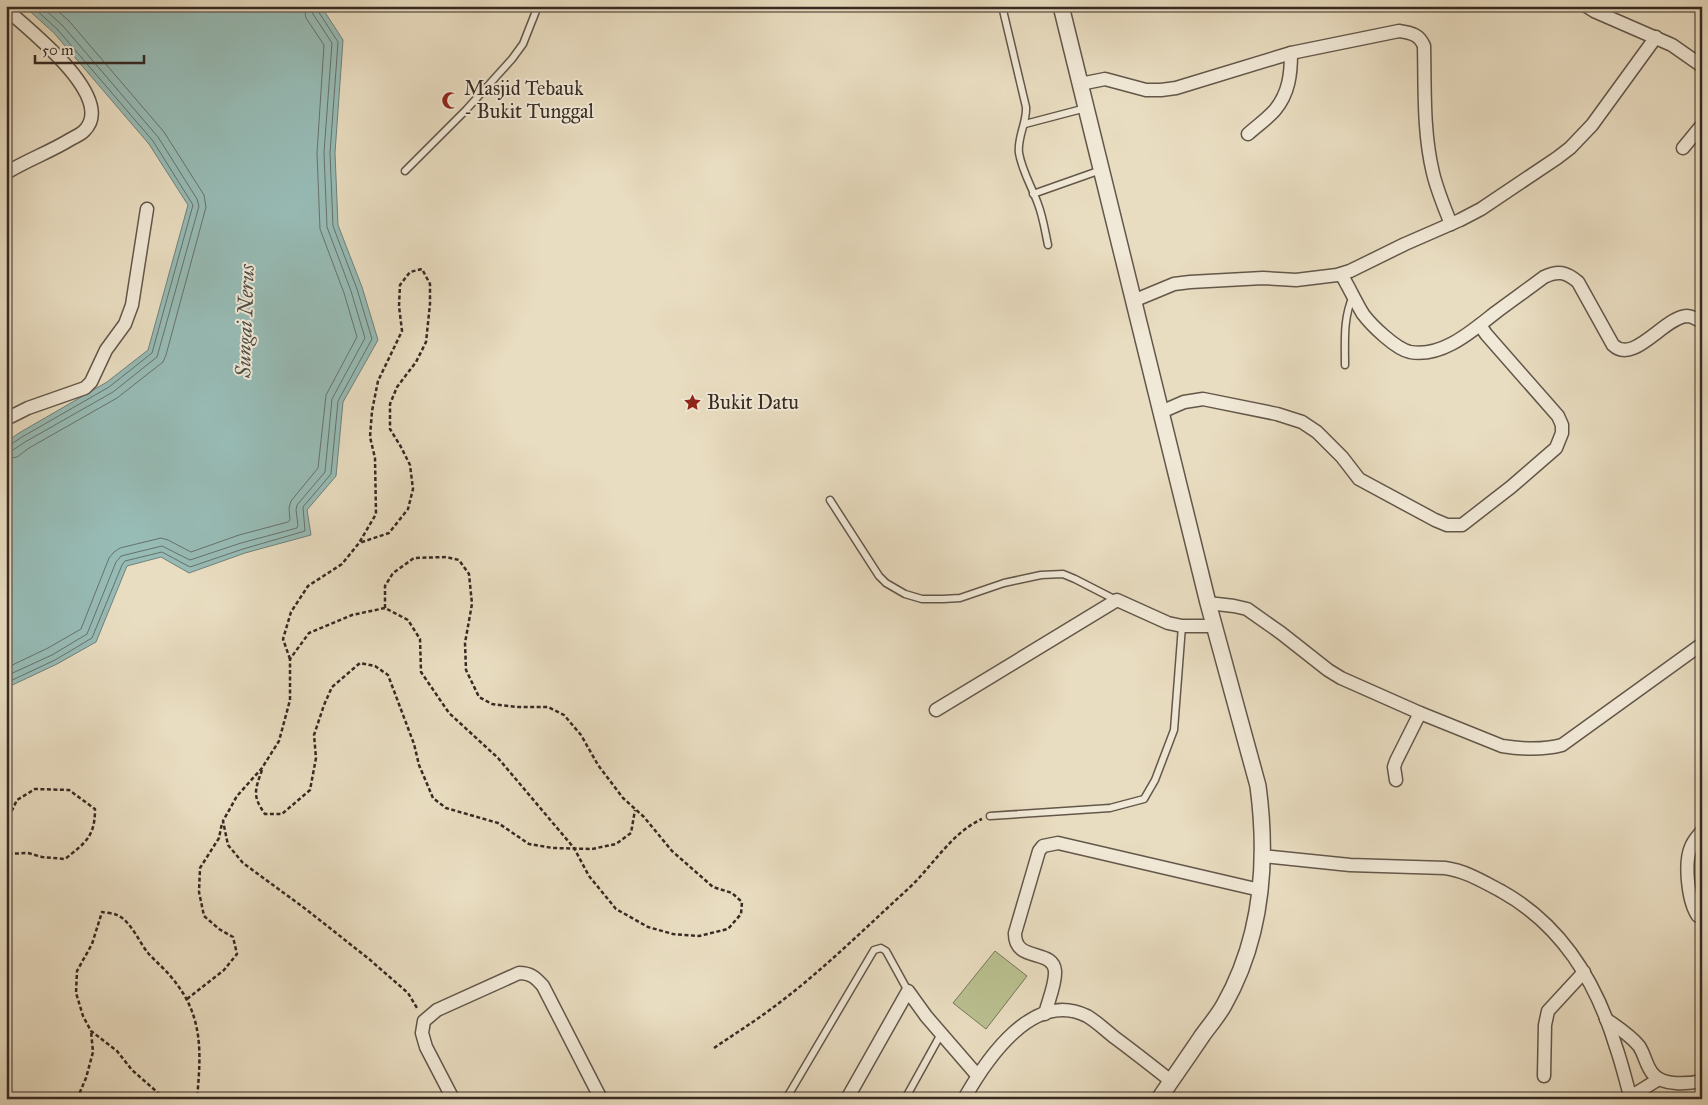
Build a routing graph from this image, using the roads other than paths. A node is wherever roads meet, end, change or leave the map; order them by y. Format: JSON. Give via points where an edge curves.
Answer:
{"nodes":[{"id":1,"x":538,"y":6,"type":"edge"},
{"id":2,"x":1002,"y":6,"type":"edge"},
{"id":3,"x":1061,"y":6,"type":"edge"},
{"id":4,"x":1586,"y":6,"type":"edge"},
{"id":5,"x":6,"y":9,"type":"edge"},
{"id":6,"x":1656,"y":37,"type":"junction"},
{"id":7,"x":1291,"y":53,"type":"junction"},
{"id":8,"x":1702,"y":66,"type":"edge"},
{"id":9,"x":1080,"y":84,"type":"junction"},
{"id":10,"x":1086,"y":108,"type":"junction"},
{"id":11,"x":1025,"y":124,"type":"junction"},
{"id":12,"x":1702,"y":125,"type":"edge"},
{"id":13,"x":1248,"y":134,"type":"dead end"},
{"id":14,"x":1683,"y":148,"type":"dead end"},
{"id":15,"x":1101,"y":170,"type":"junction"},
{"id":16,"x":404,"y":171,"type":"dead end"},
{"id":17,"x":6,"y":173,"type":"edge"},
{"id":18,"x":1033,"y":194,"type":"junction"},
{"id":19,"x":147,"y":209,"type":"dead end"},
{"id":20,"x":1451,"y":224,"type":"junction"},
{"id":21,"x":1048,"y":245,"type":"dead end"},
{"id":22,"x":1341,"y":274,"type":"junction"},
{"id":23,"x":1353,"y":295,"type":"junction"},
{"id":24,"x":1134,"y":301,"type":"junction"},
{"id":25,"x":1702,"y":322,"type":"edge"},
{"id":26,"x":1480,"y":325,"type":"junction"},
{"id":27,"x":1345,"y":365,"type":"dead end"},
{"id":28,"x":1161,"y":412,"type":"junction"},
{"id":29,"x":6,"y":419,"type":"edge"},
{"id":30,"x":830,"y":500,"type":"dead end"},
{"id":31,"x":1117,"y":600,"type":"junction"},
{"id":32,"x":1208,"y":603,"type":"junction"},
{"id":33,"x":1182,"y":626,"type":"junction"},
{"id":34,"x":1214,"y":626,"type":"junction"},
{"id":35,"x":1702,"y":644,"type":"edge"},
{"id":36,"x":936,"y":710,"type":"dead end"},
{"id":37,"x":1420,"y":713,"type":"junction"},
{"id":38,"x":1396,"y":780,"type":"dead end"},
{"id":39,"x":990,"y":816,"type":"road end"},
{"id":40,"x":1702,"y":831,"type":"edge"},
{"id":41,"x":1262,"y":856,"type":"junction"},
{"id":42,"x":1260,"y":890,"type":"junction"},
{"id":43,"x":1702,"y":917,"type":"edge"},
{"id":44,"x":1584,"y":972,"type":"junction"},
{"id":45,"x":908,"y":991,"type":"junction"},
{"id":46,"x":1045,"y":1014,"type":"junction"},
{"id":47,"x":1606,"y":1018,"type":"junction"},
{"id":48,"x":941,"y":1034,"type":"junction"},
{"id":49,"x":977,"y":1075,"type":"junction"},
{"id":50,"x":1544,"y":1076,"type":"dead end"},
{"id":51,"x":1659,"y":1079,"type":"junction"},
{"id":52,"x":1702,"y":1080,"type":"edge"},
{"id":53,"x":1171,"y":1081,"type":"junction"},
{"id":54,"x":1630,"y":1098,"type":"edge"},
{"id":55,"x":453,"y":1099,"type":"edge"},
{"id":56,"x":601,"y":1099,"type":"edge"},
{"id":57,"x":786,"y":1099,"type":"edge"},
{"id":58,"x":847,"y":1099,"type":"edge"},
{"id":59,"x":905,"y":1099,"type":"edge"},
{"id":60,"x":964,"y":1099,"type":"edge"},
{"id":61,"x":1159,"y":1099,"type":"edge"}],
"edges":[{"from":1,"to":16,"type":"lane","via":[[523,44],[512,59]]},
{"from":2,"to":11,"type":"lane","via":[[1026,108]]},
{"from":3,"to":9,"type":"street"},
{"from":4,"to":6,"type":"street"},
{"from":5,"to":17,"type":"street","via":[[69,67],[91,102],[92,114],[84,131],[54,150]]},
{"from":6,"to":8,"type":"street"},
{"from":6,"to":20,"type":"street","via":[[1592,125],[1570,148],[1481,209]]},
{"from":7,"to":9,"type":"street","via":[[1168,89],[1146,90],[1105,79]]},
{"from":7,"to":13,"type":"street","via":[[1287,90],[1274,110]]},
{"from":7,"to":20,"type":"street","via":[[1399,32],[1421,39],[1429,149],[1435,181]]},
{"from":9,"to":10,"type":"street"},
{"from":10,"to":11,"type":"lane"},
{"from":10,"to":15,"type":"street"},
{"from":11,"to":18,"type":"lane","via":[[1019,154]]},
{"from":12,"to":14,"type":"street"},
{"from":15,"to":18,"type":"lane"},
{"from":15,"to":24,"type":"street"},
{"from":18,"to":21,"type":"lane","via":[[1041,212]]},
{"from":19,"to":29,"type":"street","via":[[132,305],[125,324],[106,350],[91,382],[84,388]]},
{"from":20,"to":22,"type":"street"},
{"from":22,"to":23,"type":"street"},
{"from":22,"to":24,"type":"street","via":[[1296,280],[1263,278],[1174,284]]},
{"from":23,"to":26,"type":"street","via":[[1372,324],[1408,352],[1433,351]]},
{"from":23,"to":27,"type":"lane","via":[[1346,313]]},
{"from":24,"to":28,"type":"street"},
{"from":25,"to":26,"type":"street","via":[[1687,316],[1678,318],[1633,349],[1617,349],[1578,282],[1564,272],[1557,272],[1544,277]]},
{"from":26,"to":28,"type":"street","via":[[1558,416],[1562,433],[1556,448],[1462,525],[1447,525],[1435,520],[1359,479],[1318,432],[1302,422],[1203,399],[1184,402]]},
{"from":28,"to":32,"type":"street"},
{"from":30,"to":31,"type":"lane","via":[[879,576],[905,594],[922,598],[960,598],[1004,583],[1063,574]]},
{"from":31,"to":33,"type":"street"},
{"from":31,"to":36,"type":"street"},
{"from":32,"to":34,"type":"street"},
{"from":32,"to":37,"type":"street","via":[[1247,609],[1341,678]]},
{"from":33,"to":34,"type":"street"},
{"from":33,"to":39,"type":"lane","via":[[1174,730],[1155,780],[1144,799],[1110,808]]},
{"from":34,"to":41,"type":"street","via":[[1258,786]]},
{"from":35,"to":37,"type":"street","via":[[1573,738],[1555,747],[1502,746]]},
{"from":37,"to":38,"type":"street","via":[[1396,761]]},
{"from":40,"to":43,"type":"street","via":[[1691,846],[1687,864],[1692,904],[1698,916]]},
{"from":41,"to":42,"type":"street"},
{"from":41,"to":44,"type":"street","via":[[1350,865],[1459,870],[1512,897],[1544,921]]},
{"from":42,"to":46,"type":"street","via":[[1058,843],[1043,846],[1036,860],[1015,940],[1021,949],[1050,960],[1055,968]]},
{"from":42,"to":53,"type":"street","via":[[1245,959],[1224,1005]]},
{"from":44,"to":47,"type":"street"},
{"from":44,"to":50,"type":"street","via":[[1548,1011]]},
{"from":45,"to":48,"type":"street"},
{"from":45,"to":57,"type":"lane","via":[[886,951],[882,948],[874,950]]},
{"from":45,"to":58,"type":"street"},
{"from":46,"to":49,"type":"street","via":[[1012,1034]]},
{"from":46,"to":53,"type":"street","via":[[1066,1009],[1088,1017]]},
{"from":47,"to":51,"type":"street","via":[[1640,1048],[1653,1075]]},
{"from":47,"to":54,"type":"street"},
{"from":48,"to":49,"type":"street"},
{"from":48,"to":59,"type":"lane"},
{"from":49,"to":60,"type":"street"},
{"from":51,"to":52,"type":"street","via":[[1679,1084]]},
{"from":51,"to":54,"type":"street"},
{"from":53,"to":61,"type":"street"},
{"from":55,"to":56,"type":"street","via":[[426,1047],[422,1033],[424,1021],[437,1010],[519,973],[537,978],[543,986]]}]}
